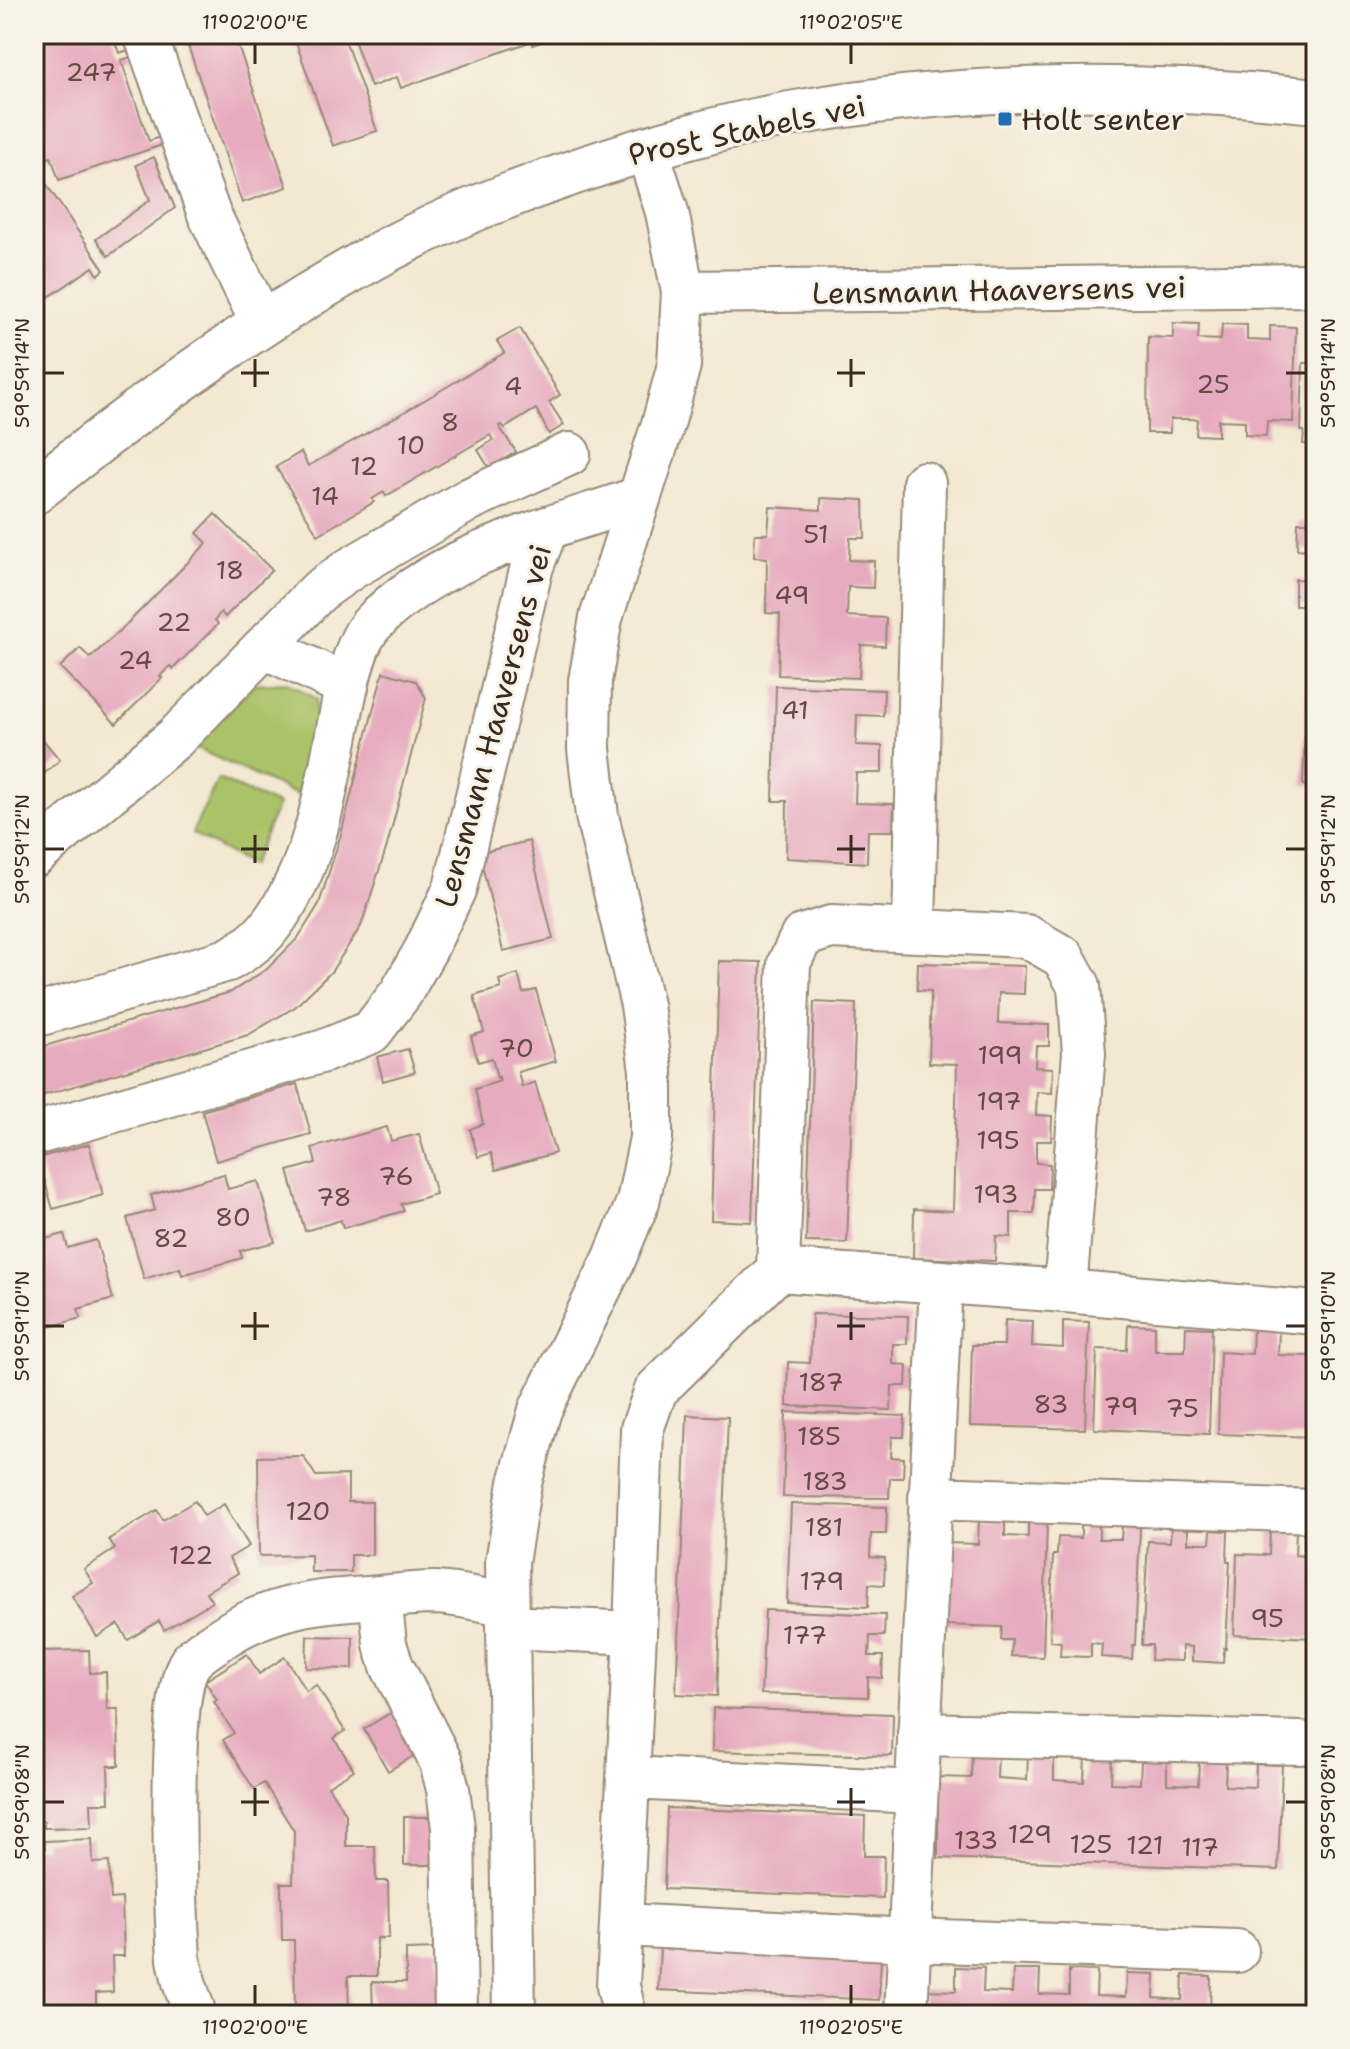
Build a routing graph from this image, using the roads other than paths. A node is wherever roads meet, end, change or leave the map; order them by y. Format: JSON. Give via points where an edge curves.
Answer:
{"nodes":[{"id":1,"x":145,"y":34,"type":"edge"},
{"id":2,"x":1316,"y":101,"type":"edge"},
{"id":3,"x":647,"y":149,"type":"junction"},
{"id":4,"x":1316,"y":285,"type":"edge"},
{"id":5,"x":683,"y":292,"type":"junction"},
{"id":6,"x":262,"y":323,"type":"junction"},
{"id":7,"x":569,"y":454,"type":"dead end"},
{"id":8,"x":924,"y":483,"type":"dead end"},
{"id":9,"x":34,"y":492,"type":"edge"},
{"id":10,"x":639,"y":498,"type":"junction"},
{"id":11,"x":547,"y":528,"type":"junction"},
{"id":12,"x":265,"y":647,"type":"junction"},
{"id":13,"x":347,"y":686,"type":"junction"},
{"id":14,"x":34,"y":856,"type":"edge"},
{"id":15,"x":914,"y":930,"type":"junction"},
{"id":16,"x":34,"y":1016,"type":"edge"},
{"id":17,"x":34,"y":1134,"type":"edge"},
{"id":18,"x":778,"y":1270,"type":"junction"},
{"id":19,"x":941,"y":1282,"type":"junction"},
{"id":20,"x":1065,"y":1291,"type":"junction"},
{"id":21,"x":1316,"y":1313,"type":"edge"},
{"id":22,"x":930,"y":1498,"type":"junction"},
{"id":23,"x":1316,"y":1511,"type":"edge"},
{"id":24,"x":380,"y":1597,"type":"junction"},
{"id":25,"x":507,"y":1616,"type":"junction"},
{"id":26,"x":635,"y":1633,"type":"junction"},
{"id":27,"x":919,"y":1734,"type":"junction"},
{"id":28,"x":1301,"y":1743,"type":"dead end"},
{"id":29,"x":629,"y":1778,"type":"junction"},
{"id":30,"x":916,"y":1792,"type":"junction"},
{"id":31,"x":623,"y":1925,"type":"junction"},
{"id":32,"x":910,"y":1940,"type":"junction"},
{"id":33,"x":1237,"y":1951,"type":"dead end"},
{"id":34,"x":195,"y":2015,"type":"edge"},
{"id":35,"x":456,"y":2015,"type":"edge"},
{"id":36,"x":514,"y":2015,"type":"edge"},
{"id":37,"x":625,"y":2015,"type":"edge"},
{"id":38,"x":906,"y":2015,"type":"edge"}],
"edges":[{"from":1,"to":6,"type":"street","via":[[209,214]]},
{"from":2,"to":3,"type":"street","name":"Prost Stabels vei","via":[[1097,89],[946,95],[789,114]]},
{"from":3,"to":5,"type":"street","via":[[667,212]]},
{"from":3,"to":6,"type":"street","name":"Prost Stabels vei","via":[[466,212],[390,248]]},
{"from":4,"to":5,"type":"street","name":"Lensmann Haaversens vei"},
{"from":5,"to":10,"type":"street","via":[[679,365]]},
{"from":6,"to":9,"type":"street","name":"Prost Stabels vei","via":[[173,383]]},
{"from":7,"to":12,"type":"street","via":[[470,499],[350,569],[319,591]]},
{"from":8,"to":15,"type":"street"},
{"from":10,"to":11,"type":"street","name":"Lensmann Haaversens vei"},
{"from":10,"to":25,"type":"street","via":[[601,618],[590,681],[589,749],[597,816],[642,1005],[651,1070],[651,1138],[638,1202],[540,1410],[520,1483],[507,1562]]},
{"from":11,"to":13,"type":"street","name":"Lensmann Haaversens vei","via":[[444,570],[401,597],[369,626]]},
{"from":11,"to":17,"type":"street","name":"Lensmann Haaversens vei","via":[[532,566],[455,888],[408,982],[371,1032],[324,1051]]},
{"from":12,"to":13,"type":"street"},
{"from":12,"to":14,"type":"street","via":[[175,738]]},
{"from":13,"to":16,"type":"street","name":"Lensmann Haaversens vei","via":[[317,823],[296,888],[269,928],[228,960]]},
{"from":15,"to":18,"type":"street","via":[[831,927],[802,936],[789,963]]},
{"from":15,"to":20,"type":"street","via":[[1026,936],[1063,957],[1079,986],[1084,1053]]},
{"from":18,"to":19,"type":"street"},
{"from":18,"to":26,"type":"street","via":[[656,1390],[642,1429]]},
{"from":19,"to":20,"type":"street"},
{"from":19,"to":22,"type":"street"},
{"from":20,"to":21,"type":"street"},
{"from":22,"to":23,"type":"street"},
{"from":22,"to":27,"type":"street"},
{"from":24,"to":25,"type":"street","via":[[438,1593]]},
{"from":24,"to":34,"type":"street","via":[[337,1598],[268,1613],[202,1651],[182,1681],[175,1814],[178,1932],[184,1982]]},
{"from":24,"to":35,"type":"street","via":[[392,1666],[441,1762],[448,1789]]},
{"from":25,"to":26,"type":"street"},
{"from":25,"to":36,"type":"street"},
{"from":26,"to":29,"type":"street"},
{"from":27,"to":28,"type":"street"},
{"from":27,"to":30,"type":"street"},
{"from":29,"to":30,"type":"street"},
{"from":29,"to":31,"type":"street"},
{"from":30,"to":32,"type":"street"},
{"from":31,"to":32,"type":"street"},
{"from":31,"to":37,"type":"street","via":[[618,1986]]},
{"from":32,"to":33,"type":"street"},
{"from":32,"to":38,"type":"street"}]}
